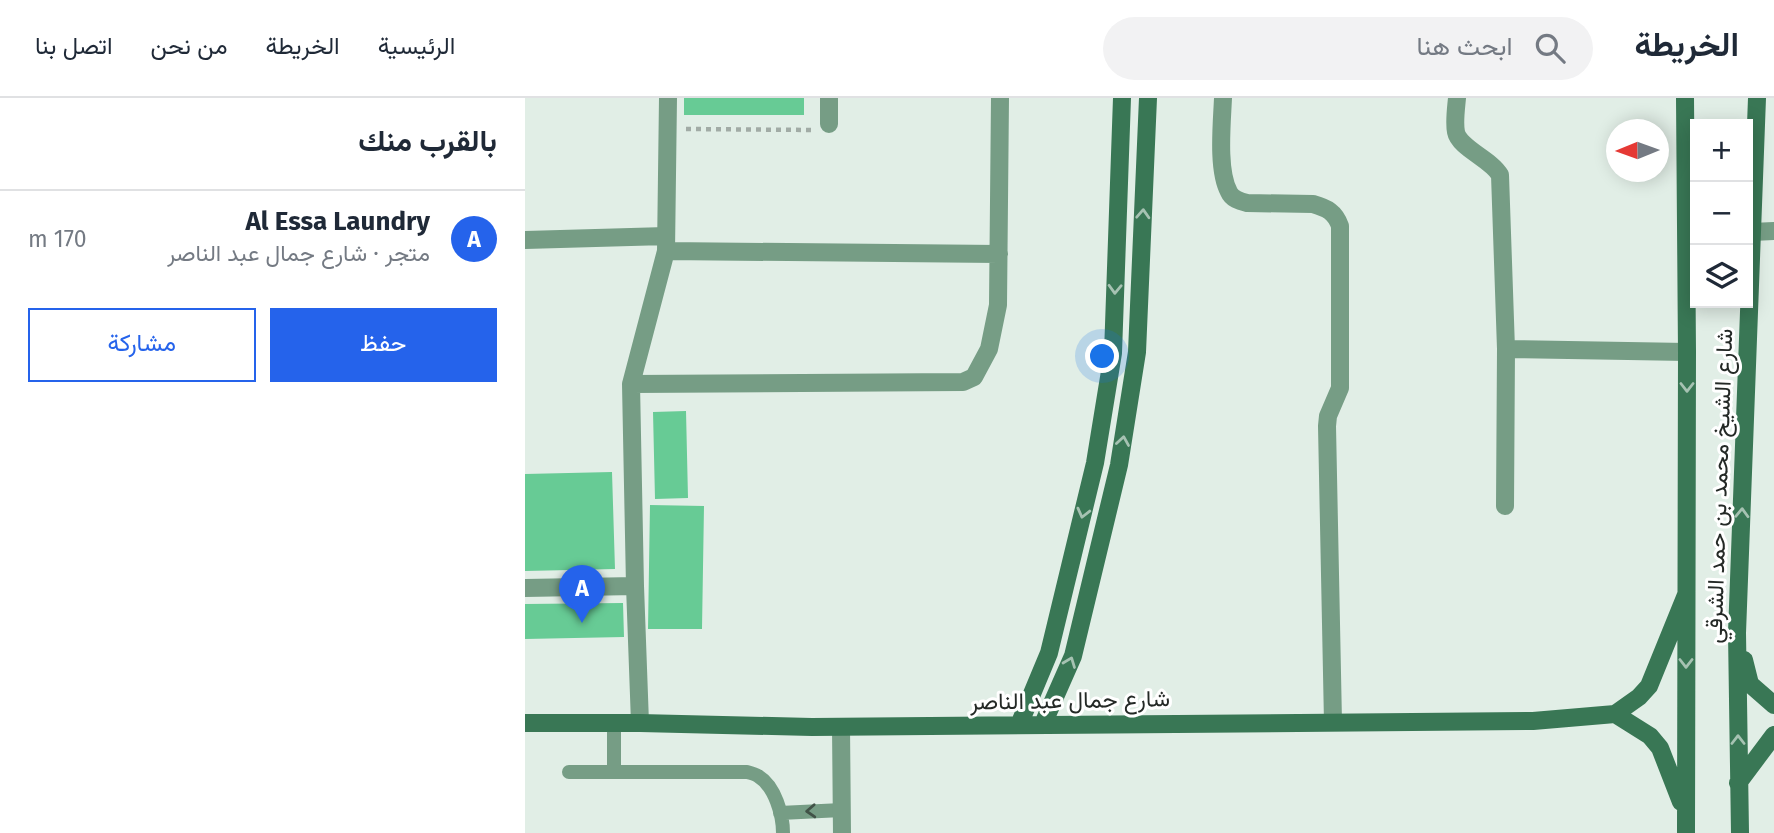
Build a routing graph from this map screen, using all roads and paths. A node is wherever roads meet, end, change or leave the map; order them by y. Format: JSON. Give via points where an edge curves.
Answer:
{"nodes":[{"id":1,"x":667,"y":98,"type":"edge"},
{"id":2,"x":829,"y":98,"type":"edge"},
{"id":3,"x":1000,"y":98,"type":"edge"},
{"id":4,"x":1122,"y":98,"type":"edge"},
{"id":5,"x":1148,"y":98,"type":"edge"},
{"id":6,"x":1223,"y":98,"type":"edge"},
{"id":7,"x":1457,"y":98,"type":"edge"},
{"id":8,"x":1685,"y":98,"type":"edge"},
{"id":9,"x":1757,"y":98,"type":"edge"},
{"id":10,"x":829,"y":124,"type":"joint"},
{"id":11,"x":667,"y":128,"type":"junction"},
{"id":12,"x":1753,"y":205,"type":"edge"},
{"id":13,"x":1774,"y":231,"type":"edge"},
{"id":14,"x":1753,"y":232,"type":"edge"},
{"id":15,"x":525,"y":240,"type":"edge"},
{"id":16,"x":666,"y":243,"type":"junction"},
{"id":17,"x":1752,"y":245,"type":"edge"},
{"id":18,"x":999,"y":254,"type":"junction"},
{"id":19,"x":1506,"y":349,"type":"junction"},
{"id":20,"x":1687,"y":352,"type":"junction"},
{"id":21,"x":631,"y":384,"type":"junction"},
{"id":22,"x":1505,"y":506,"type":"dead end"},
{"id":23,"x":635,"y":586,"type":"junction"},
{"id":24,"x":525,"y":588,"type":"edge"},
{"id":25,"x":1686,"y":595,"type":"junction"},
{"id":26,"x":1737,"y":633,"type":"junction"},
{"id":27,"x":1774,"y":705,"type":"edge"},
{"id":28,"x":1615,"y":714,"type":"junction"},
{"id":29,"x":614,"y":722,"type":"junction"},
{"id":30,"x":1333,"y":722,"type":"junction"},
{"id":31,"x":525,"y":723,"type":"edge"},
{"id":32,"x":640,"y":723,"type":"junction"},
{"id":33,"x":1043,"y":724,"type":"junction"},
{"id":34,"x":1019,"y":725,"type":"junction"},
{"id":35,"x":841,"y":727,"type":"junction"},
{"id":36,"x":1774,"y":735,"type":"edge"},
{"id":37,"x":569,"y":772,"type":"dead end"},
{"id":38,"x":614,"y":772,"type":"junction"},
{"id":39,"x":1738,"y":783,"type":"junction"},
{"id":40,"x":842,"y":810,"type":"junction"},
{"id":41,"x":780,"y":813,"type":"junction"},
{"id":42,"x":1685,"y":813,"type":"junction"},
{"id":43,"x":783,"y":833,"type":"edge"},
{"id":44,"x":842,"y":833,"type":"edge"},
{"id":45,"x":1686,"y":833,"type":"edge"},
{"id":46,"x":1739,"y":833,"type":"edge"}],
"edges":[{"from":1,"to":11,"type":"street"},
{"from":2,"to":10,"type":"street"},
{"from":3,"to":18,"type":"street"},
{"from":4,"to":34,"type":"street","one_way":true,"via":[[1113,353],[1095,463],[1049,653]]},
{"from":33,"to":5,"type":"street","one_way":true,"via":[[1073,656],[1119,464],[1137,352]]},
{"from":6,"to":30,"type":"street","via":[[1221,163],[1229,193],[1247,203],[1313,204],[1332,211],[1340,226],[1340,388],[1327,426]]},
{"from":7,"to":19,"type":"street","via":[[1456,134],[1500,175]]},
{"from":8,"to":20,"type":"street","name":"شارع الشيخ محمد بن حمد الشرقي"},
{"from":9,"to":12,"type":"street","name":"شارع الشيخ محمد بن حمد الشرقي"},
{"from":10,"to":11,"type":"path","via":[[813,130]]},
{"from":11,"to":16,"type":"street"},
{"from":13,"to":14,"type":"street"},
{"from":15,"to":16,"type":"street"},
{"from":16,"to":18,"type":"street"},
{"from":16,"to":21,"type":"street"},
{"from":26,"to":17,"type":"street","name":"شارع الشيخ محمد بن حمد الشرقي","one_way":true},
{"from":18,"to":21,"type":"street","via":[[998,304],[989,349],[974,377],[963,382]]},
{"from":19,"to":20,"type":"street"},
{"from":19,"to":22,"type":"street"},
{"from":20,"to":25,"type":"street","name":"شارع الشيخ محمد بن حمد الشرقي","one_way":true},
{"from":21,"to":23,"type":"street"},
{"from":23,"to":24,"type":"street"},
{"from":23,"to":32,"type":"street"},
{"from":25,"to":28,"type":"street","via":[[1649,686]]},
{"from":25,"to":42,"type":"street","name":"شارع الشيخ محمد بن حمد الشرقي","one_way":true},
{"from":26,"to":27,"type":"street","via":[[1750,684]]},
{"from":39,"to":26,"type":"street","name":"شارع الشيخ محمد بن حمد الشرقي","one_way":true},
{"from":28,"to":30,"type":"street","name":"شارع جمال عبد الناصر","via":[[1534,721]]},
{"from":28,"to":42,"type":"street","via":[[1650,736],[1660,748]]},
{"from":29,"to":31,"type":"street","name":"شارع جمال عبد الناصر"},
{"from":29,"to":32,"type":"street","name":"شارع جمال عبد الناصر"},
{"from":29,"to":38,"type":"lane"},
{"from":30,"to":33,"type":"street","name":"شارع جمال عبد الناصر"},
{"from":32,"to":35,"type":"street","name":"شارع جمال عبد الناصر"},
{"from":33,"to":34,"type":"street","name":"شارع جمال عبد الناصر"},
{"from":34,"to":35,"type":"street","name":"شارع جمال عبد الناصر"},
{"from":35,"to":40,"type":"street"},
{"from":36,"to":39,"type":"street"},
{"from":37,"to":38,"type":"lane"},
{"from":38,"to":41,"type":"lane","via":[[747,772],[769,787]]},
{"from":39,"to":46,"type":"street","name":"شارع الشيخ محمد بن حمد الشرقي"},
{"from":40,"to":41,"type":"lane","one_way":true},
{"from":40,"to":44,"type":"street"},
{"from":41,"to":43,"type":"lane"},
{"from":42,"to":45,"type":"street","name":"شارع الشيخ محمد بن حمد الشرقي"}]}
